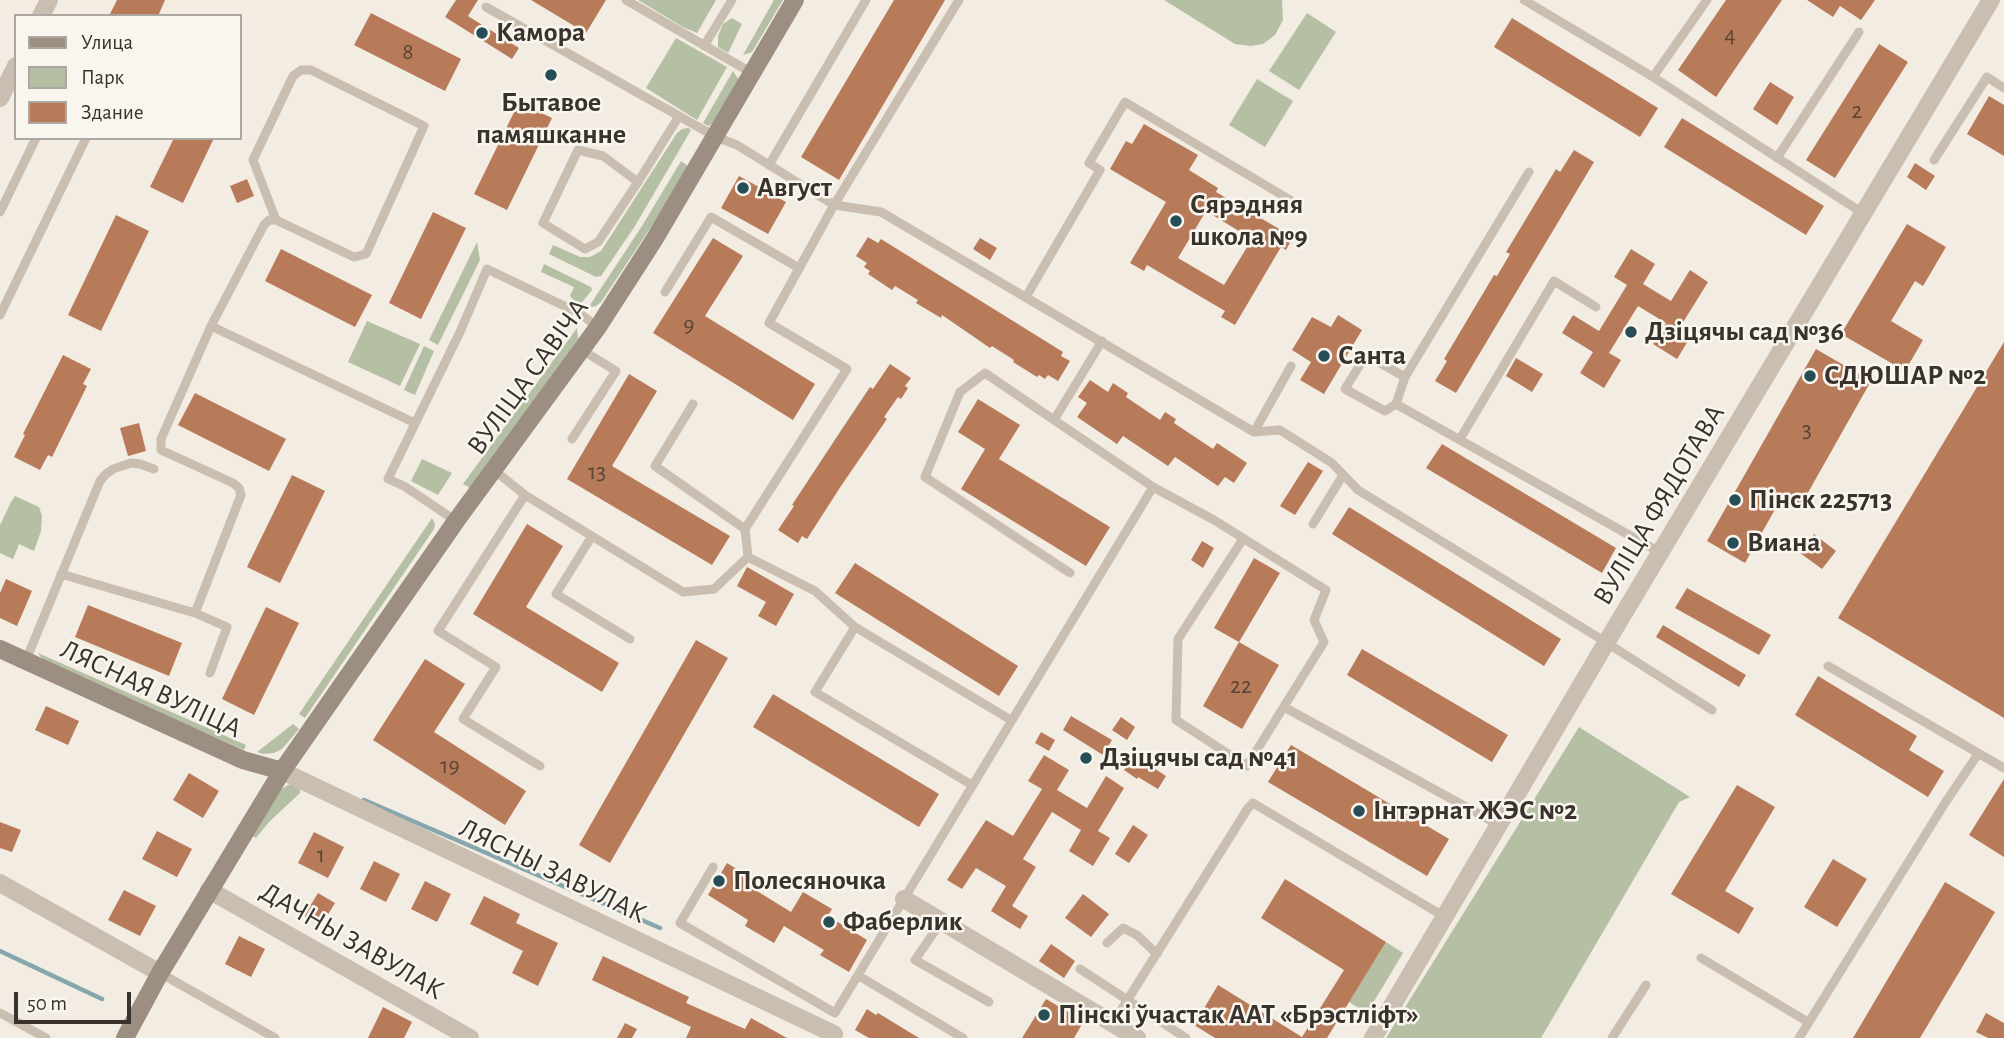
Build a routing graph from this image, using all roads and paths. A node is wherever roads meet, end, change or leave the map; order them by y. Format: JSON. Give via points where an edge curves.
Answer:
{"nodes":[{"id":1,"x":626,"y":0,"type":"edge"},
{"id":2,"x":732,"y":0,"type":"edge"},
{"id":3,"x":795,"y":0,"type":"edge"},
{"id":4,"x":866,"y":0,"type":"edge"},
{"id":5,"x":960,"y":0,"type":"edge"},
{"id":6,"x":1524,"y":0,"type":"edge"},
{"id":7,"x":1707,"y":0,"type":"edge"},
{"id":8,"x":1991,"y":0,"type":"edge"},
{"id":9,"x":486,"y":7,"type":"dead end"},
{"id":10,"x":1859,"y":32,"type":"dead end"},
{"id":11,"x":705,"y":46,"type":"junction"},
{"id":12,"x":14,"y":70,"type":"edge"},
{"id":13,"x":752,"y":73,"type":"junction"},
{"id":14,"x":1653,"y":76,"type":"junction"},
{"id":15,"x":2004,"y":88,"type":"edge"},
{"id":16,"x":0,"y":98,"type":"edge"},
{"id":17,"x":679,"y":116,"type":"junction"},
{"id":18,"x":716,"y":137,"type":"junction"},
{"id":19,"x":35,"y":140,"type":"edge"},
{"id":20,"x":85,"y":140,"type":"edge"},
{"id":21,"x":1777,"y":158,"type":"junction"},
{"id":22,"x":1934,"y":160,"type":"dead end"},
{"id":23,"x":769,"y":164,"type":"junction"},
{"id":24,"x":1529,"y":172,"type":"dead end"},
{"id":25,"x":638,"y":182,"type":"junction"},
{"id":26,"x":1297,"y":204,"type":"dead end"},
{"id":27,"x":834,"y":205,"type":"junction"},
{"id":28,"x":0,"y":212,"type":"edge"},
{"id":29,"x":1864,"y":214,"type":"junction"},
{"id":30,"x":276,"y":220,"type":"junction"},
{"id":31,"x":799,"y":268,"type":"junction"},
{"id":32,"x":665,"y":292,"type":"dead end"},
{"id":33,"x":1026,"y":297,"type":"junction"},
{"id":34,"x":1596,"y":307,"type":"dead end"},
{"id":35,"x":0,"y":315,"type":"edge"},
{"id":36,"x":211,"y":326,"type":"junction"},
{"id":37,"x":597,"y":327,"type":"junction"},
{"id":38,"x":1102,"y":341,"type":"junction"},
{"id":39,"x":582,"y":350,"type":"junction"},
{"id":40,"x":1291,"y":366,"type":"dead end"},
{"id":41,"x":1405,"y":377,"type":"junction"},
{"id":42,"x":693,"y":404,"type":"dead end"},
{"id":43,"x":1396,"y":404,"type":"junction"},
{"id":44,"x":1054,"y":421,"type":"junction"},
{"id":45,"x":415,"y":423,"type":"junction"},
{"id":46,"x":1254,"y":432,"type":"junction"},
{"id":47,"x":572,"y":439,"type":"dead end"},
{"id":48,"x":1460,"y":439,"type":"junction"},
{"id":49,"x":154,"y":469,"type":"dead end"},
{"id":50,"x":494,"y":470,"type":"junction"},
{"id":51,"x":1343,"y":475,"type":"junction"},
{"id":52,"x":1153,"y":487,"type":"junction"},
{"id":53,"x":525,"y":495,"type":"junction"},
{"id":54,"x":456,"y":520,"type":"junction"},
{"id":55,"x":1313,"y":524,"type":"dead end"},
{"id":56,"x":745,"y":529,"type":"junction"},
{"id":57,"x":592,"y":536,"type":"junction"},
{"id":58,"x":1243,"y":539,"type":"junction"},
{"id":59,"x":1661,"y":553,"type":"junction"},
{"id":60,"x":748,"y":557,"type":"junction"},
{"id":61,"x":1070,"y":573,"type":"dead end"},
{"id":62,"x":61,"y":574,"type":"junction"},
{"id":63,"x":195,"y":613,"type":"junction"},
{"id":64,"x":855,"y":627,"type":"junction"},
{"id":65,"x":631,"y":639,"type":"dead end"},
{"id":66,"x":1606,"y":643,"type":"junction"},
{"id":67,"x":0,"y":649,"type":"edge"},
{"id":68,"x":26,"y":660,"type":"junction"},
{"id":69,"x":1828,"y":666,"type":"dead end"},
{"id":70,"x":210,"y":673,"type":"dead end"},
{"id":71,"x":1284,"y":707,"type":"junction"},
{"id":72,"x":1712,"y":710,"type":"dead end"},
{"id":73,"x":1011,"y":720,"type":"junction"},
{"id":74,"x":1978,"y":754,"type":"junction"},
{"id":75,"x":540,"y":766,"type":"dead end"},
{"id":76,"x":2004,"y":768,"type":"edge"},
{"id":77,"x":282,"y":771,"type":"junction"},
{"id":78,"x":972,"y":785,"type":"junction"},
{"id":79,"x":1499,"y":825,"type":"junction"},
{"id":80,"x":713,"y":867,"type":"dead end"},
{"id":81,"x":0,"y":883,"type":"edge"},
{"id":82,"x":209,"y":890,"type":"junction"},
{"id":83,"x":904,"y":899,"type":"junction"},
{"id":84,"x":1445,"y":917,"type":"junction"},
{"id":85,"x":941,"y":922,"type":"junction"},
{"id":86,"x":1107,"y":943,"type":"dead end"},
{"id":87,"x":1157,"y":954,"type":"junction"},
{"id":88,"x":1700,"y":958,"type":"dead end"},
{"id":89,"x":1080,"y":969,"type":"dead end"},
{"id":90,"x":160,"y":973,"type":"junction"},
{"id":91,"x":859,"y":976,"type":"junction"},
{"id":92,"x":1646,"y":985,"type":"dead end"},
{"id":93,"x":1127,"y":1001,"type":"junction"},
{"id":94,"x":989,"y":1002,"type":"dead end"},
{"id":95,"x":0,"y":1013,"type":"edge"},
{"id":96,"x":1113,"y":1023,"type":"junction"},
{"id":97,"x":1808,"y":1023,"type":"junction"},
{"id":98,"x":46,"y":1038,"type":"edge"},
{"id":99,"x":125,"y":1038,"type":"edge"},
{"id":100,"x":275,"y":1038,"type":"edge"},
{"id":101,"x":470,"y":1038,"type":"edge"},
{"id":102,"x":832,"y":1038,"type":"edge"},
{"id":103,"x":963,"y":1038,"type":"edge"},
{"id":104,"x":1137,"y":1038,"type":"edge"},
{"id":105,"x":1186,"y":1038,"type":"edge"},
{"id":106,"x":1373,"y":1038,"type":"edge"},
{"id":107,"x":1612,"y":1038,"type":"edge"},
{"id":108,"x":1799,"y":1038,"type":"edge"}],
"edges":[{"from":1,"to":11,"type":"lane"},
{"from":2,"to":11,"type":"lane"},
{"from":3,"to":13,"type":"street","name":"ВУЛІЦА САВІЧА"},
{"from":4,"to":23,"type":"lane"},
{"from":5,"to":27,"type":"lane"},
{"from":6,"to":14,"type":"lane"},
{"from":7,"to":14,"type":"lane"},
{"from":8,"to":29,"type":"street","name":"ВУЛІЦА ФЯДОТАВА"},
{"from":9,"to":17,"type":"lane"},
{"from":10,"to":21,"type":"lane"},
{"from":11,"to":13,"type":"lane"},
{"from":12,"to":16,"type":"street"},
{"from":13,"to":18,"type":"street","name":"ВУЛІЦА САВІЧА"},
{"from":14,"to":21,"type":"lane"},
{"from":15,"to":22,"type":"lane","via":[[1987,77]]},
{"from":17,"to":18,"type":"lane"},
{"from":17,"to":25,"type":"lane"},
{"from":18,"to":23,"type":"lane"},
{"from":18,"to":37,"type":"street","name":"ВУЛІЦА САВІЧА"},
{"from":19,"to":28,"type":"lane"},
{"from":20,"to":35,"type":"lane"},
{"from":21,"to":29,"type":"lane"},
{"from":23,"to":27,"type":"lane"},
{"from":24,"to":41,"type":"lane"},
{"from":25,"to":25,"type":"lane","via":[[598,242],[585,248],[543,223],[578,150],[603,156]]},
{"from":26,"to":33,"type":"lane","via":[[1125,102],[1089,163],[1100,170]]},
{"from":27,"to":31,"type":"lane"},
{"from":27,"to":33,"type":"lane","via":[[881,212]]},
{"from":29,"to":59,"type":"street","name":"ВУЛІЦА ФЯДОТАВА"},
{"from":30,"to":30,"type":"lane","via":[[354,257],[366,254],[424,126],[311,70],[300,69],[253,160]]},
{"from":30,"to":36,"type":"lane","via":[[264,225]]},
{"from":31,"to":32,"type":"lane","via":[[711,217]]},
{"from":31,"to":56,"type":"lane","via":[[769,323],[847,369]]},
{"from":33,"to":38,"type":"lane"},
{"from":34,"to":48,"type":"lane","via":[[1554,281]]},
{"from":36,"to":45,"type":"lane"},
{"from":36,"to":63,"type":"lane","via":[[161,439],[161,450],[233,483],[241,495]]},
{"from":37,"to":39,"type":"street","name":"ВУЛІЦА САВІЧА"},
{"from":37,"to":45,"type":"lane","via":[[579,313],[487,269]]},
{"from":38,"to":44,"type":"lane"},
{"from":38,"to":46,"type":"lane"},
{"from":39,"to":47,"type":"lane","via":[[616,372]]},
{"from":39,"to":50,"type":"street","name":"ВУЛІЦА САВІЧА"},
{"from":40,"to":46,"type":"lane"},
{"from":41,"to":43,"type":"lane"},
{"from":41,"to":43,"type":"lane","via":[[1366,355],[1345,389],[1385,411]]},
{"from":42,"to":56,"type":"lane","via":[[655,466]]},
{"from":43,"to":48,"type":"lane"},
{"from":44,"to":52,"type":"lane"},
{"from":44,"to":61,"type":"lane","via":[[985,373],[960,392],[925,477]]},
{"from":45,"to":54,"type":"lane","via":[[388,479]]},
{"from":46,"to":51,"type":"lane","via":[[1280,430]]},
{"from":48,"to":59,"type":"lane"},
{"from":49,"to":62,"type":"lane","via":[[131,463],[106,474]]},
{"from":50,"to":53,"type":"lane"},
{"from":50,"to":54,"type":"street","name":"ВУЛІЦА САВІЧА"},
{"from":51,"to":55,"type":"lane"},
{"from":51,"to":66,"type":"lane","via":[[1357,490]]},
{"from":52,"to":58,"type":"lane"},
{"from":52,"to":73,"type":"lane"},
{"from":53,"to":57,"type":"lane"},
{"from":53,"to":75,"type":"lane","via":[[438,631],[496,667],[463,719]]},
{"from":54,"to":77,"type":"street","name":"ВУЛІЦА САВІЧА"},
{"from":56,"to":60,"type":"lane"},
{"from":57,"to":60,"type":"lane","via":[[683,592],[714,589]]},
{"from":57,"to":65,"type":"lane","via":[[556,594]]},
{"from":58,"to":71,"type":"lane","via":[[1326,590],[1314,620],[1324,642]]},
{"from":58,"to":71,"type":"lane","via":[[1178,639],[1176,720],[1247,766]]},
{"from":59,"to":66,"type":"street","name":"ВУЛІЦА ФЯДОТАВА"},
{"from":60,"to":64,"type":"lane","via":[[815,591]]},
{"from":62,"to":63,"type":"lane"},
{"from":62,"to":68,"type":"lane"},
{"from":63,"to":70,"type":"lane","via":[[227,627]]},
{"from":64,"to":73,"type":"lane"},
{"from":64,"to":78,"type":"lane","via":[[815,692]]},
{"from":66,"to":72,"type":"lane"},
{"from":66,"to":79,"type":"street","name":"ВУЛІЦА ФЯДОТАВА"},
{"from":67,"to":68,"type":"street","name":"ЛЯСНАЯ ВУЛІЦА"},
{"from":68,"to":77,"type":"street","name":"ЛЯСНАЯ ВУЛІЦА","via":[[243,760]]},
{"from":69,"to":74,"type":"lane"},
{"from":71,"to":79,"type":"lane"},
{"from":73,"to":78,"type":"lane"},
{"from":74,"to":76,"type":"lane"},
{"from":74,"to":97,"type":"lane"},
{"from":77,"to":82,"type":"street","name":"ВУЛІЦА САВІЧА"},
{"from":77,"to":102,"type":"street","name":"ЛЯСНЫ ЗАВУЛАК","via":[[834,1034]]},
{"from":78,"to":83,"type":"lane"},
{"from":79,"to":84,"type":"street","name":"ВУЛІЦА ФЯДОТАВА"},
{"from":80,"to":91,"type":"lane","via":[[680,923],[835,1013]]},
{"from":81,"to":90,"type":"street"},
{"from":82,"to":90,"type":"street","name":"ВУЛІЦА САВІЧА"},
{"from":82,"to":101,"type":"street","name":"ДАЧНЫ ЗАВУЛАК"},
{"from":83,"to":85,"type":"street"},
{"from":83,"to":91,"type":"lane"},
{"from":84,"to":87,"type":"lane","via":[[1253,803]]},
{"from":84,"to":106,"type":"street","name":"ВУЛІЦА ФЯДОТАВА"},
{"from":85,"to":94,"type":"lane","via":[[915,960]]},
{"from":85,"to":96,"type":"street"},
{"from":86,"to":87,"type":"lane","via":[[1123,928]]},
{"from":87,"to":93,"type":"lane"},
{"from":88,"to":97,"type":"lane"},
{"from":89,"to":93,"type":"lane"},
{"from":90,"to":99,"type":"street","name":"ВУЛІЦА САВІЧА"},
{"from":90,"to":100,"type":"lane"},
{"from":91,"to":103,"type":"lane"},
{"from":92,"to":107,"type":"lane"},
{"from":93,"to":96,"type":"lane"},
{"from":93,"to":105,"type":"lane"},
{"from":95,"to":98,"type":"lane"},
{"from":96,"to":104,"type":"street"},
{"from":97,"to":108,"type":"lane"}]}
